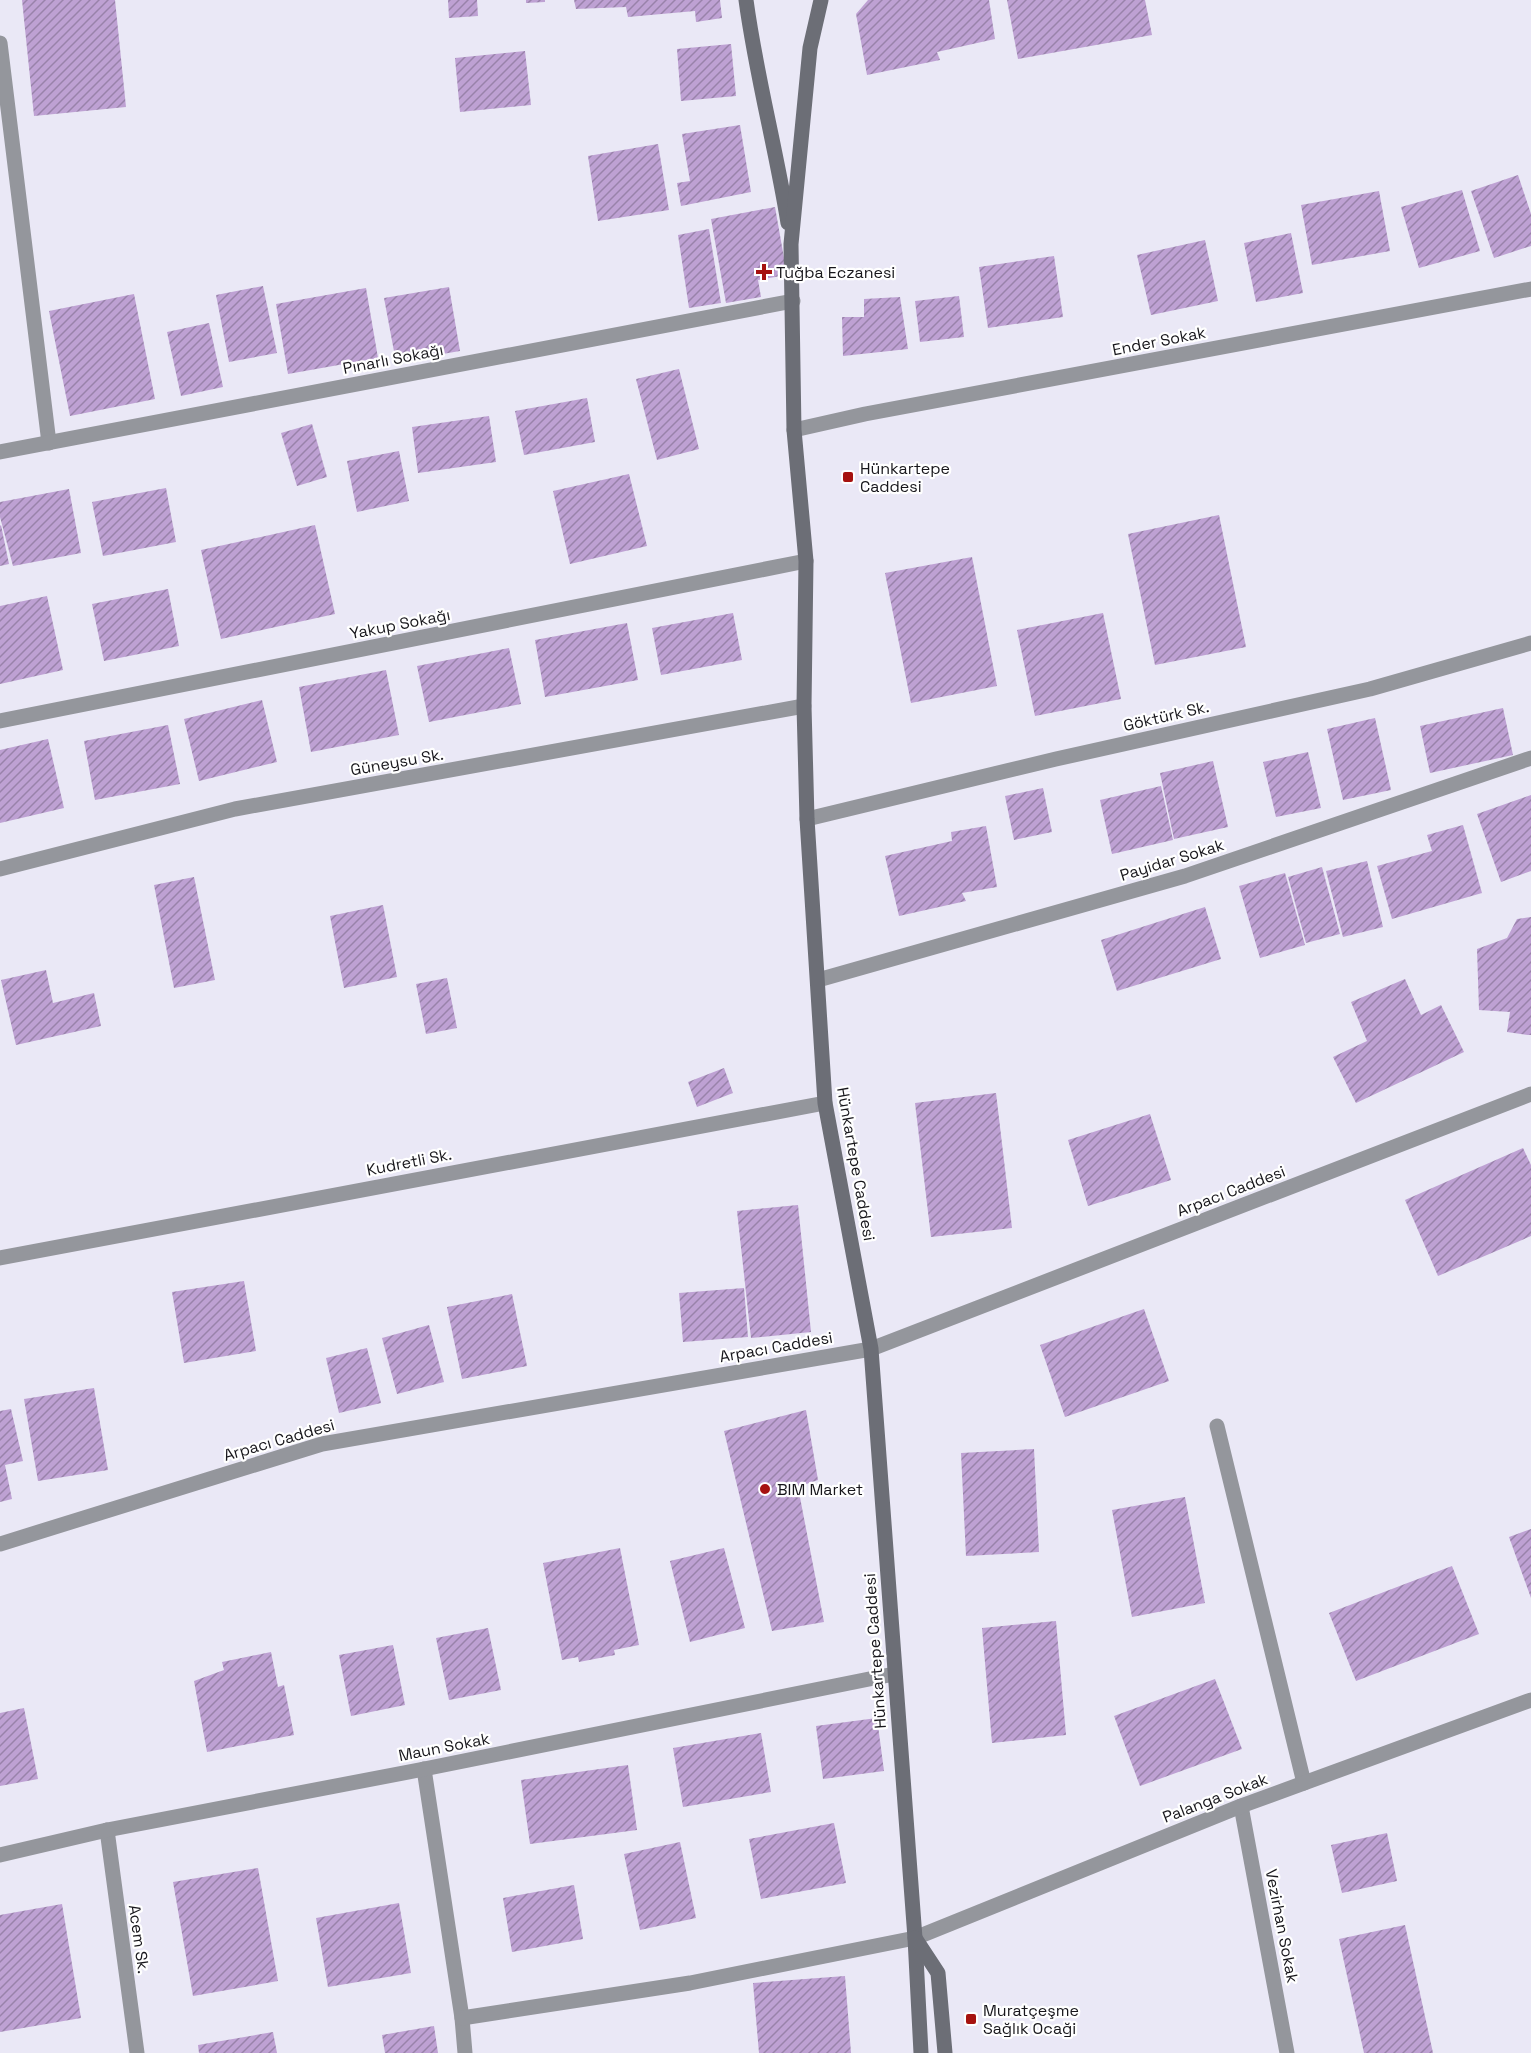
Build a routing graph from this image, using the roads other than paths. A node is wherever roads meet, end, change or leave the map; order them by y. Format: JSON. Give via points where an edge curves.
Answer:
{"nodes":[{"id":1,"x":746,"y":0,"type":"edge"},
{"id":2,"x":821,"y":0,"type":"edge"},
{"id":3,"x":0,"y":43,"type":"edge"},
{"id":4,"x":791,"y":244,"type":"junction"},
{"id":5,"x":1531,"y":289,"type":"edge"},
{"id":6,"x":793,"y":301,"type":"junction"},
{"id":7,"x":794,"y":430,"type":"junction"},
{"id":8,"x":49,"y":443,"type":"junction"},
{"id":9,"x":0,"y":452,"type":"edge"},
{"id":10,"x":806,"y":561,"type":"junction"},
{"id":11,"x":1531,"y":644,"type":"edge"},
{"id":12,"x":804,"y":706,"type":"junction"},
{"id":13,"x":0,"y":721,"type":"edge"},
{"id":14,"x":1531,"y":758,"type":"edge"},
{"id":15,"x":807,"y":819,"type":"junction"},
{"id":16,"x":0,"y":869,"type":"edge"},
{"id":17,"x":818,"y":980,"type":"junction"},
{"id":18,"x":1531,"y":1094,"type":"edge"},
{"id":19,"x":825,"y":1103,"type":"junction"},
{"id":20,"x":0,"y":1258,"type":"edge"},
{"id":21,"x":871,"y":1349,"type":"junction"},
{"id":22,"x":1217,"y":1426,"type":"dead end"},
{"id":23,"x":0,"y":1544,"type":"edge"},
{"id":24,"x":894,"y":1674,"type":"junction"},
{"id":25,"x":1531,"y":1700,"type":"edge"},
{"id":26,"x":424,"y":1769,"type":"junction"},
{"id":27,"x":1304,"y":1783,"type":"junction"},
{"id":28,"x":1241,"y":1806,"type":"junction"},
{"id":29,"x":107,"y":1830,"type":"junction"},
{"id":30,"x":0,"y":1855,"type":"edge"},
{"id":31,"x":915,"y":1938,"type":"junction"},
{"id":32,"x":462,"y":2018,"type":"junction"},
{"id":33,"x":136,"y":2053,"type":"edge"},
{"id":34,"x":465,"y":2053,"type":"edge"},
{"id":35,"x":921,"y":2053,"type":"edge"},
{"id":36,"x":945,"y":2053,"type":"edge"},
{"id":37,"x":1287,"y":2053,"type":"edge"}],
"edges":[{"from":1,"to":4,"type":"main road","via":[[778,156]]},
{"from":2,"to":4,"type":"main road","via":[[810,48]]},
{"from":3,"to":8,"type":"street"},
{"from":4,"to":6,"type":"main road","name":"Hünkartepe Caddesi"},
{"from":5,"to":7,"type":"street","name":"Ender Sokak"},
{"from":6,"to":7,"type":"main road","name":"Hünkartepe Caddesi"},
{"from":6,"to":8,"type":"street","name":"Pınarlı Sokağı"},
{"from":7,"to":10,"type":"main road","name":"Hünkartepe Caddesi"},
{"from":8,"to":9,"type":"street","name":"Pınarlı Sokağı"},
{"from":10,"to":12,"type":"main road","name":"Hünkartepe Caddesi"},
{"from":10,"to":13,"type":"street","name":"Yakup Sokağı"},
{"from":11,"to":15,"type":"street","name":"Göktürk Sk.","via":[[1370,689]]},
{"from":12,"to":15,"type":"main road","name":"Hünkartepe Caddesi"},
{"from":12,"to":16,"type":"street","name":"Güneysu Sk.","via":[[235,809]]},
{"from":14,"to":17,"type":"street","name":"Payidar Sokak","via":[[1185,876]]},
{"from":15,"to":17,"type":"main road","name":"Hünkartepe Caddesi"},
{"from":17,"to":19,"type":"main road","name":"Hünkartepe Caddesi"},
{"from":18,"to":21,"type":"street","name":"Arpacı Caddesi"},
{"from":19,"to":20,"type":"street","name":"Kudretli Sk."},
{"from":19,"to":21,"type":"main road","name":"Hünkartepe Caddesi"},
{"from":21,"to":23,"type":"street","name":"Arpacı Caddesi","via":[[322,1444]]},
{"from":21,"to":24,"type":"main road","name":"Hünkartepe Caddesi"},
{"from":22,"to":27,"type":"street"},
{"from":24,"to":26,"type":"street","name":"Maun Sokak"},
{"from":24,"to":31,"type":"main road","name":"Hünkartepe Caddesi"},
{"from":25,"to":27,"type":"street","name":"Palanga Sokak"},
{"from":26,"to":29,"type":"street","name":"Maun Sokak"},
{"from":26,"to":32,"type":"street"},
{"from":27,"to":28,"type":"street","name":"Palanga Sokak"},
{"from":28,"to":31,"type":"street","name":"Palanga Sokak"},
{"from":28,"to":37,"type":"street","name":"Vezirhan Sokak"},
{"from":29,"to":30,"type":"street","name":"Maun Sokak"},
{"from":29,"to":33,"type":"street","name":"Acem Sk."},
{"from":31,"to":32,"type":"street","name":"Palanga Sokak","via":[[690,1983]]},
{"from":31,"to":35,"type":"main road","name":"Hünkartepe Caddesi"},
{"from":31,"to":36,"type":"main road","via":[[938,1972]]},
{"from":32,"to":34,"type":"street"}]}
